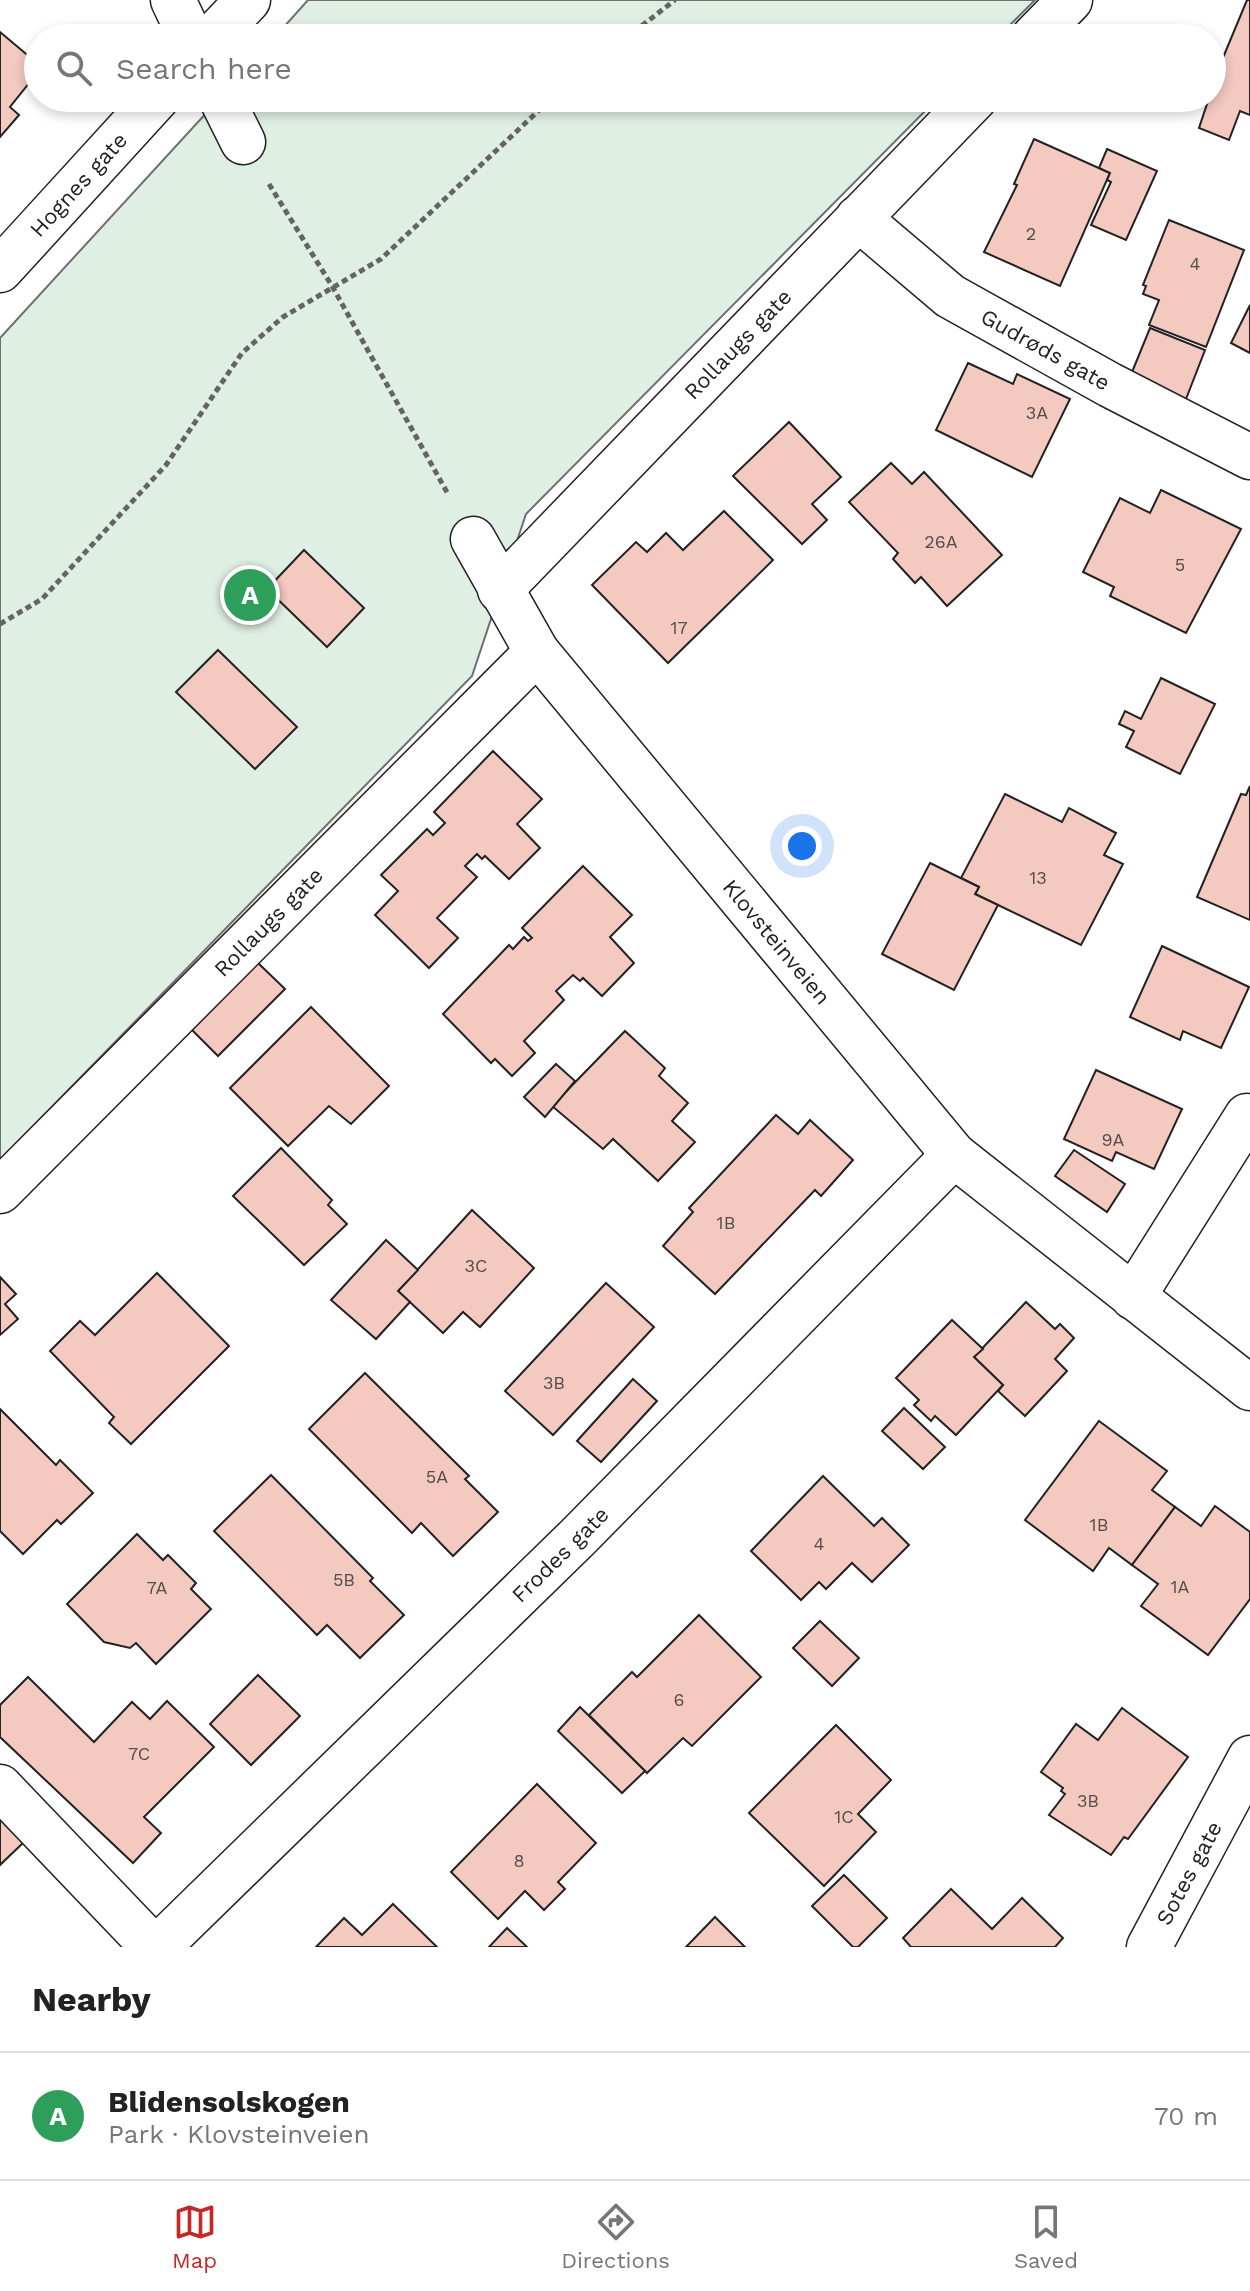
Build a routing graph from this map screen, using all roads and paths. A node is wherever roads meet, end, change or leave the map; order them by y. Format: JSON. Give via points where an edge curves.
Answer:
{"nodes":[{"id":1,"x":173,"y":0,"type":"edge"},
{"id":2,"x":248,"y":0,"type":"edge"},
{"id":3,"x":675,"y":0,"type":"edge"},
{"id":4,"x":1070,"y":0,"type":"edge"},
{"id":5,"x":184,"y":24,"type":"edge"},
{"id":6,"x":225,"y":24,"type":"edge"},
{"id":7,"x":644,"y":24,"type":"edge"},
{"id":8,"x":1047,"y":24,"type":"edge"},
{"id":9,"x":144,"y":112,"type":"edge"},
{"id":10,"x":228,"y":112,"type":"edge"},
{"id":11,"x":537,"y":112,"type":"edge"},
{"id":12,"x":961,"y":112,"type":"edge"},
{"id":13,"x":243,"y":142,"type":"joint"},
{"id":14,"x":858,"y":218,"type":"junction"},
{"id":15,"x":0,"y":270,"type":"edge"},
{"id":16,"x":332,"y":286,"type":"junction"},
{"id":17,"x":1250,"y":457,"type":"edge"},
{"id":18,"x":473,"y":539,"type":"joint"},
{"id":19,"x":500,"y":590,"type":"junction"},
{"id":20,"x":0,"y":624,"type":"edge"},
{"id":21,"x":537,"y":652,"type":"junction"},
{"id":22,"x":1247,"y":1116,"type":"dead end"},
{"id":23,"x":954,"y":1155,"type":"junction"},
{"id":24,"x":0,"y":1191,"type":"edge"},
{"id":25,"x":1133,"y":1297,"type":"junction"},
{"id":26,"x":1250,"y":1388,"type":"edge"},
{"id":27,"x":1250,"y":1758,"type":"edge"},
{"id":28,"x":0,"y":1787,"type":"edge"},
{"id":29,"x":155,"y":1947,"type":"edge"},
{"id":30,"x":1149,"y":1947,"type":"edge"}],
"edges":[{"from":1,"to":5,"type":"street"},
{"from":2,"to":6,"type":"street"},
{"from":3,"to":7,"type":"path"},
{"from":4,"to":8,"type":"street"},
{"from":9,"to":15,"type":"street","name":"Hognes gate"},
{"from":10,"to":13,"type":"street"},
{"from":11,"to":16,"type":"path","via":[[381,259]]},
{"from":12,"to":14,"type":"street","name":"Rollaugs gate"},
{"from":13,"to":16,"type":"path"},
{"from":14,"to":17,"type":"street","name":"Gudrøds gate","via":[[950,296]]},
{"from":14,"to":19,"type":"street","name":"Rollaugs gate"},
{"from":16,"to":18,"type":"path"},
{"from":16,"to":20,"type":"path","via":[[283,317],[242,353],[166,465],[42,599]]},
{"from":18,"to":19,"type":"street","name":"Klovsteinveien"},
{"from":19,"to":21,"type":"street","name":"Klovsteinveien"},
{"from":21,"to":23,"type":"street","name":"Klovsteinveien"},
{"from":21,"to":24,"type":"street","name":"Rollaugs gate"},
{"from":22,"to":25,"type":"street"},
{"from":23,"to":25,"type":"street","name":"Klovsteinveien"},
{"from":23,"to":29,"type":"street","name":"Frodes gate","via":[[578,1537]]},
{"from":25,"to":26,"type":"street","name":"Klovsteinveien"},
{"from":27,"to":30,"type":"street","name":"Sotes gate"},
{"from":28,"to":29,"type":"street"}]}
